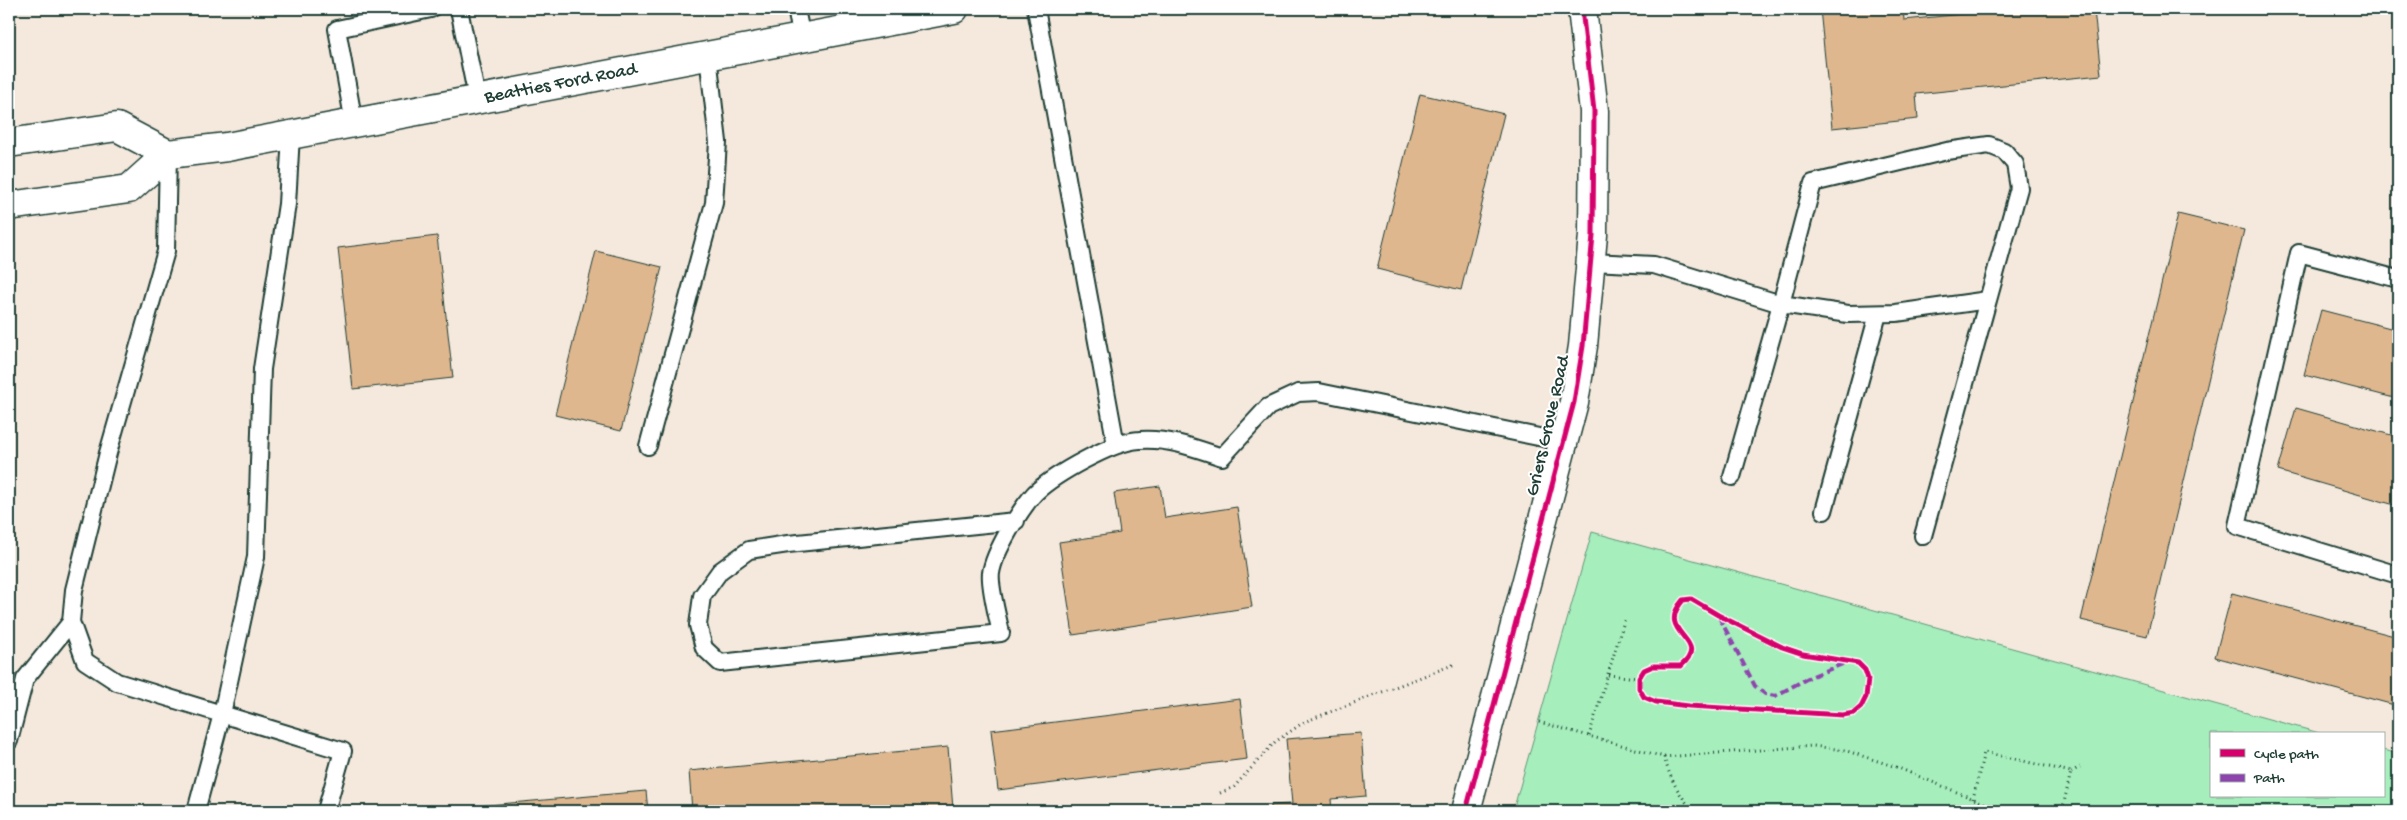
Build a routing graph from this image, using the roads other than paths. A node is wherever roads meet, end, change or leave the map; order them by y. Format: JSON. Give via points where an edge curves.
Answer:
{"nodes":[{"id":1,"x":431,"y":9,"type":"edge"},
{"id":2,"x":459,"y":9,"type":"edge"},
{"id":3,"x":796,"y":9,"type":"edge"},
{"id":4,"x":954,"y":9,"type":"edge"},
{"id":5,"x":1036,"y":9,"type":"edge"},
{"id":6,"x":1582,"y":9,"type":"edge"},
{"id":7,"x":802,"y":38,"type":"junction"},
{"id":8,"x":708,"y":56,"type":"junction"},
{"id":9,"x":477,"y":98,"type":"junction"},
{"id":10,"x":354,"y":123,"type":"junction"},
{"id":11,"x":291,"y":135,"type":"junction"},
{"id":12,"x":9,"y":142,"type":"edge"},
{"id":13,"x":168,"y":154,"type":"junction"},
{"id":14,"x":9,"y":206,"type":"edge"},
{"id":15,"x":1591,"y":262,"type":"junction"},
{"id":16,"x":2398,"y":279,"type":"edge"},
{"id":17,"x":1988,"y":300,"type":"junction"},
{"id":18,"x":1781,"y":304,"type":"junction"},
{"id":19,"x":1878,"y":314,"type":"junction"},
{"id":20,"x":1563,"y":442,"type":"junction"},
{"id":21,"x":1116,"y":445,"type":"junction"},
{"id":22,"x":648,"y":446,"type":"dead end"},
{"id":23,"x":1732,"y":477,"type":"dead end"},
{"id":24,"x":1824,"y":510,"type":"dead end"},
{"id":25,"x":1016,"y":521,"type":"junction"},
{"id":26,"x":1923,"y":536,"type":"dead end"},
{"id":27,"x":2398,"y":574,"type":"edge"},
{"id":28,"x":71,"y":622,"type":"junction"},
{"id":29,"x":222,"y":714,"type":"junction"},
{"id":30,"x":9,"y":741,"type":"edge"},
{"id":31,"x":196,"y":811,"type":"edge"},
{"id":32,"x":326,"y":811,"type":"edge"},
{"id":33,"x":1466,"y":811,"type":"edge"}],
"edges":[{"from":1,"to":10,"type":"lane","via":[[337,29]]},
{"from":2,"to":9,"type":"lane"},
{"from":3,"to":7,"type":"lane"},
{"from":4,"to":7,"type":"main road","name":"Beatties Ford Road"},
{"from":5,"to":21,"type":"lane"},
{"from":6,"to":15,"type":"main road","name":"Griers Grove Road","via":[[1594,111]]},
{"from":7,"to":8,"type":"main road","name":"Beatties Ford Road"},
{"from":8,"to":9,"type":"main road","name":"Beatties Ford Road"},
{"from":8,"to":22,"type":"lane","via":[[718,142],[715,194]]},
{"from":9,"to":10,"type":"main road","name":"Beatties Ford Road"},
{"from":10,"to":11,"type":"main road","name":"Beatties Ford Road"},
{"from":11,"to":13,"type":"main road","name":"Beatties Ford Road"},
{"from":11,"to":29,"type":"lane","via":[[287,204],[262,369],[256,557]]},
{"from":12,"to":13,"type":"main road","via":[[117,127]]},
{"from":13,"to":14,"type":"main road","via":[[128,189]]},
{"from":13,"to":28,"type":"lane","via":[[166,251],[108,453],[74,590]]},
{"from":15,"to":18,"type":"lane","via":[[1654,265]]},
{"from":15,"to":20,"type":"main road","name":"Griers Grove Road","via":[[1583,346],[1574,402]]},
{"from":16,"to":27,"type":"lane","via":[[2299,253],[2237,526]]},
{"from":17,"to":18,"type":"lane","via":[[2019,188],[2015,164],[2004,151],[1989,145],[1947,151],[1813,184]]},
{"from":17,"to":19,"type":"lane"},
{"from":17,"to":26,"type":"lane"},
{"from":18,"to":19,"type":"lane","via":[[1848,314]]},
{"from":18,"to":23,"type":"lane"},
{"from":19,"to":24,"type":"lane"},
{"from":20,"to":21,"type":"lane","via":[[1318,392],[1298,393],[1268,407],[1222,457],[1168,440],[1138,440]]},
{"from":20,"to":33,"type":"main road","name":"Griers Grove Road"},
{"from":21,"to":25,"type":"lane","via":[[1070,468],[1035,493]]},
{"from":25,"to":25,"type":"lane","via":[[1002,541],[990,573],[1001,633],[720,663],[704,648],[698,625],[702,596],[720,571],[749,550]]},
{"from":28,"to":29,"type":"lane","via":[[85,661],[118,682]]},
{"from":28,"to":30,"type":"lane","via":[[26,679]]},
{"from":29,"to":31,"type":"lane"},
{"from":29,"to":32,"type":"lane","via":[[343,751]]}]}
